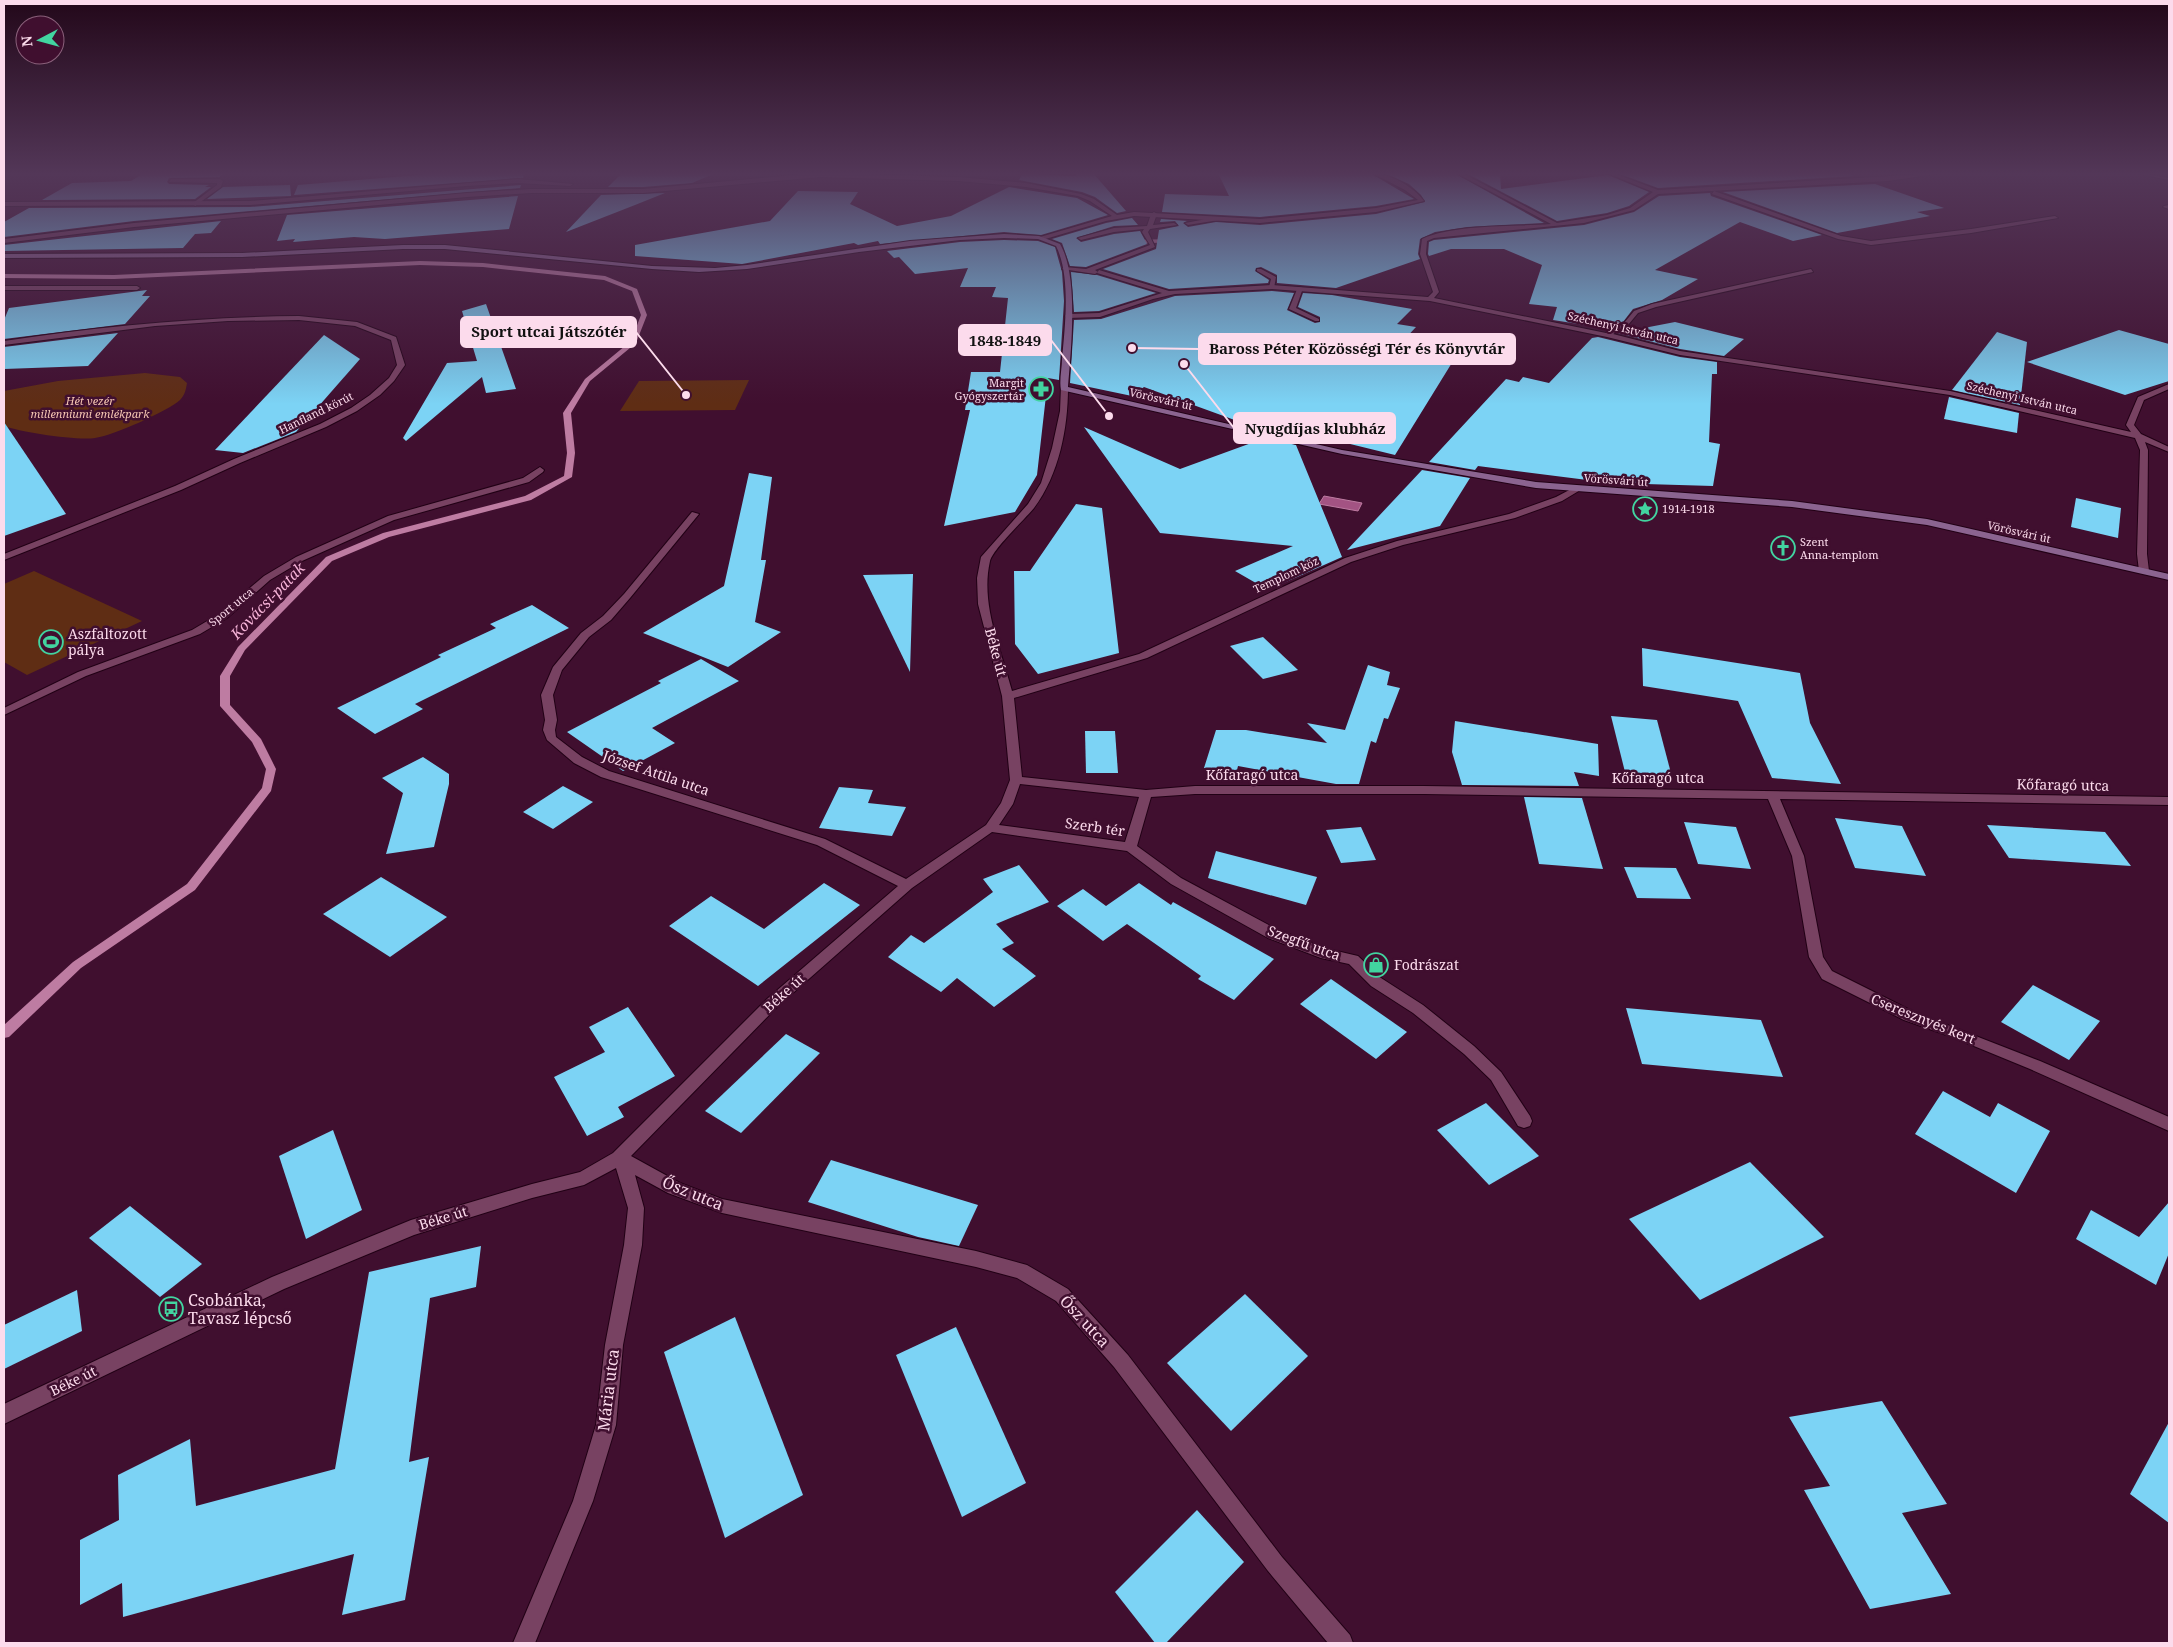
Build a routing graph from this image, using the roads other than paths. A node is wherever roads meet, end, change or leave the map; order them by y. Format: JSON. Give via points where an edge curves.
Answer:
{"nodes":[{"id":1,"x":359,"y":250,"type":"edge"},
{"id":2,"x":463,"y":250,"type":"edge"},
{"id":3,"x":866,"y":250,"type":"edge"},
{"id":4,"x":1061,"y":250,"type":"edge"},
{"id":5,"x":1144,"y":250,"type":"edge"},
{"id":6,"x":1423,"y":250,"type":"edge"},
{"id":7,"x":4,"y":256,"type":"edge"},
{"id":8,"x":1065,"y":269,"type":"junction"},
{"id":9,"x":1259,"y":270,"type":"dead end"},
{"id":10,"x":1087,"y":271,"type":"junction"},
{"id":11,"x":1811,"y":271,"type":"dead end"},
{"id":12,"x":1272,"y":287,"type":"junction"},
{"id":13,"x":4,"y":288,"type":"edge"},
{"id":14,"x":138,"y":288,"type":"dead end"},
{"id":15,"x":1300,"y":288,"type":"junction"},
{"id":16,"x":1166,"y":292,"type":"junction"},
{"id":17,"x":1430,"y":299,"type":"junction"},
{"id":18,"x":1068,"y":316,"type":"junction"},
{"id":19,"x":1317,"y":320,"type":"dead end"},
{"id":20,"x":1607,"y":335,"type":"junction"},
{"id":21,"x":4,"y":343,"type":"edge"},
{"id":22,"x":2169,"y":386,"type":"edge"},
{"id":23,"x":1064,"y":388,"type":"junction"},
{"id":24,"x":2138,"y":436,"type":"junction"},
{"id":25,"x":2169,"y":450,"type":"edge"},
{"id":26,"x":540,"y":470,"type":"dead end"},
{"id":27,"x":1578,"y":489,"type":"junction"},
{"id":28,"x":695,"y":514,"type":"dead end"},
{"id":29,"x":4,"y":556,"type":"edge"},
{"id":30,"x":2144,"y":571,"type":"junction"},
{"id":31,"x":2169,"y":577,"type":"edge"},
{"id":32,"x":1008,"y":696,"type":"junction"},
{"id":33,"x":4,"y":712,"type":"edge"},
{"id":34,"x":1016,"y":780,"type":"junction"},
{"id":35,"x":1146,"y":794,"type":"junction"},
{"id":36,"x":1772,"y":794,"type":"junction"},
{"id":37,"x":2169,"y":801,"type":"edge"},
{"id":38,"x":990,"y":828,"type":"junction"},
{"id":39,"x":1130,"y":848,"type":"junction"},
{"id":40,"x":907,"y":885,"type":"junction"},
{"id":41,"x":1524,"y":1121,"type":"dead end"},
{"id":42,"x":2169,"y":1124,"type":"edge"},
{"id":43,"x":619,"y":1158,"type":"junction"},
{"id":44,"x":4,"y":1414,"type":"edge"},
{"id":45,"x":524,"y":1643,"type":"edge"},
{"id":46,"x":1342,"y":1643,"type":"edge"}],
"edges":[{"from":1,"to":7,"type":"main road","via":[[203,256]]},
{"from":2,"to":3,"type":"main road","via":[[698,271]]},
{"from":4,"to":8,"type":"main road","name":"Béke út"},
{"from":5,"to":10,"type":"street"},
{"from":6,"to":17,"type":"street","via":[[1436,292]]},
{"from":8,"to":10,"type":"street"},
{"from":8,"to":18,"type":"main road","name":"Béke út"},
{"from":9,"to":12,"type":"street","via":[[1274,278]]},
{"from":10,"to":16,"type":"street"},
{"from":11,"to":20,"type":"street","via":[[1654,305],[1636,312],[1626,324]]},
{"from":12,"to":15,"type":"street","name":"Széchenyi István utca"},
{"from":12,"to":16,"type":"street","name":"Széchenyi István utca"},
{"from":13,"to":14,"type":"street"},
{"from":15,"to":17,"type":"street","name":"Széchenyi István utca"},
{"from":15,"to":19,"type":"street","via":[[1292,309]]},
{"from":16,"to":18,"type":"street","name":"Széchenyi István utca","via":[[1100,315]]},
{"from":17,"to":20,"type":"street","name":"Széchenyi István utca"},
{"from":18,"to":23,"type":"main road","name":"Béke út"},
{"from":20,"to":24,"type":"street","name":"Széchenyi István utca","via":[[1680,353],[1950,393]]},
{"from":21,"to":29,"type":"street","name":"Hanfland körút","via":[[166,322],[270,318],[365,326],[396,340],[402,353],[401,366],[389,382],[368,400],[337,417],[202,478]]},
{"from":22,"to":24,"type":"street","via":[[2141,399],[2130,425]]},
{"from":23,"to":27,"type":"main road","name":"Vörösvári út","via":[[1342,452]]},
{"from":23,"to":32,"type":"street","name":"Béke út","via":[[1064,411],[1045,483],[1031,505],[986,557],[982,578],[983,604]]},
{"from":24,"to":25,"type":"street","name":"Széchenyi István utca"},
{"from":24,"to":30,"type":"street","via":[[2144,450]]},
{"from":26,"to":33,"type":"street","name":"Sport utca","via":[[526,480],[391,518],[336,542],[267,578],[211,625],[82,674]]},
{"from":27,"to":30,"type":"main road","name":"Vörösvári út","via":[[1833,508],[1927,522]]},
{"from":27,"to":32,"type":"street","name":"Templom köz","via":[[1512,516],[1400,543],[1348,560],[1143,656]]},
{"from":28,"to":40,"type":"street","name":"József Attila utca","via":[[627,596],[607,618],[585,635],[556,669],[547,695],[551,738],[578,760],[605,774],[821,842]]},
{"from":30,"to":31,"type":"main road","name":"Vörösvári út"},
{"from":32,"to":34,"type":"street","name":"Béke út"},
{"from":34,"to":35,"type":"street"},
{"from":34,"to":38,"type":"street","name":"Béke út","via":[[1006,804]]},
{"from":35,"to":36,"type":"street","name":"Kőfaragó utca","via":[[1195,790]]},
{"from":35,"to":39,"type":"street","name":"Szerb tér"},
{"from":36,"to":37,"type":"street","name":"Kőfaragó utca"},
{"from":36,"to":42,"type":"street","name":"Cseresznyés kert","via":[[1798,856],[1816,957],[1827,974],[1909,1016],[2026,1061]]},
{"from":38,"to":39,"type":"street","name":"Szerb tér"},
{"from":38,"to":40,"type":"street","name":"Béke út"},
{"from":39,"to":41,"type":"street","name":"Szegfű utca","via":[[1176,881],[1273,934],[1326,954],[1353,960],[1376,982],[1418,1009],[1469,1050],[1496,1076]]},
{"from":40,"to":43,"type":"street","name":"Béke út","via":[[772,1003]]},
{"from":43,"to":44,"type":"street","name":"Béke út","via":[[584,1178],[411,1228],[278,1283]]},
{"from":43,"to":45,"type":"street","name":"Mária utca","via":[[636,1208],[633,1245],[614,1345],[606,1424],[583,1501]]},
{"from":43,"to":46,"type":"street","name":"Ősz utca","via":[[674,1188],[722,1206],[994,1264],[1021,1271],[1062,1294],[1121,1361],[1275,1564]]}]}
